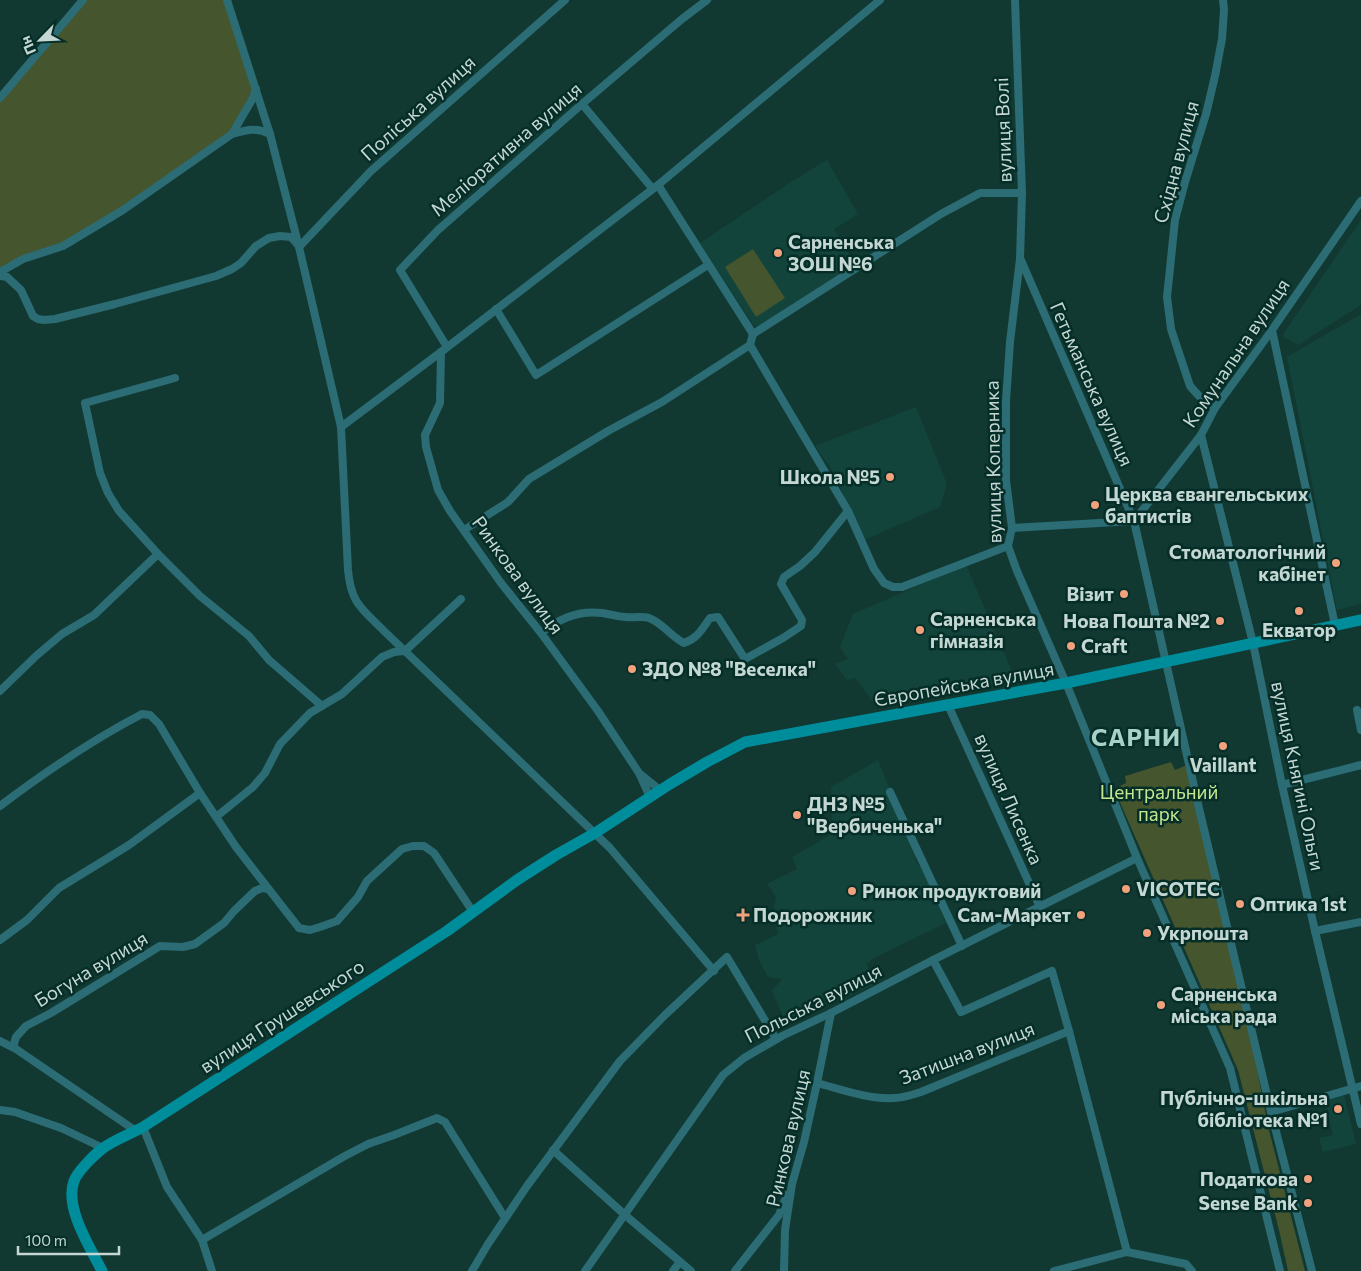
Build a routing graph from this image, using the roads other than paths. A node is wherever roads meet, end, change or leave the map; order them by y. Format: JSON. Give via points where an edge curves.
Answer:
{"nodes":[{"id":1,"x":83,"y":0,"type":"edge"},
{"id":2,"x":227,"y":0,"type":"edge"},
{"id":3,"x":564,"y":0,"type":"edge"},
{"id":4,"x":707,"y":0,"type":"edge"},
{"id":5,"x":880,"y":0,"type":"edge"},
{"id":6,"x":1015,"y":0,"type":"edge"},
{"id":7,"x":1223,"y":0,"type":"edge"},
{"id":8,"x":256,"y":89,"type":"junction"},
{"id":9,"x":0,"y":98,"type":"edge"},
{"id":10,"x":582,"y":104,"type":"junction"},
{"id":11,"x":232,"y":134,"type":"junction"},
{"id":12,"x":270,"y":134,"type":"junction"},
{"id":13,"x":655,"y":187,"type":"junction"},
{"id":14,"x":1022,"y":193,"type":"junction"},
{"id":15,"x":1361,"y":201,"type":"edge"},
{"id":16,"x":300,"y":247,"type":"junction"},
{"id":17,"x":1020,"y":259,"type":"junction"},
{"id":18,"x":708,"y":265,"type":"junction"},
{"id":19,"x":0,"y":272,"type":"edge"},
{"id":20,"x":0,"y":276,"type":"edge"},
{"id":21,"x":496,"y":309,"type":"junction"},
{"id":22,"x":1272,"y":330,"type":"junction"},
{"id":23,"x":753,"y":334,"type":"junction"},
{"id":24,"x":750,"y":345,"type":"junction"},
{"id":25,"x":444,"y":350,"type":"junction"},
{"id":26,"x":175,"y":378,"type":"dead end"},
{"id":27,"x":1215,"y":408,"type":"junction"},
{"id":28,"x":341,"y":427,"type":"junction"},
{"id":29,"x":1201,"y":435,"type":"junction"},
{"id":30,"x":848,"y":511,"type":"junction"},
{"id":31,"x":1134,"y":521,"type":"junction"},
{"id":32,"x":1012,"y":528,"type":"junction"},
{"id":33,"x":464,"y":530,"type":"junction"},
{"id":34,"x":1008,"y":546,"type":"junction"},
{"id":35,"x":158,"y":554,"type":"junction"},
{"id":36,"x":461,"y":599,"type":"dead end"},
{"id":37,"x":1361,"y":620,"type":"edge"},
{"id":38,"x":1335,"y":625,"type":"junction"},
{"id":39,"x":541,"y":633,"type":"junction"},
{"id":40,"x":1253,"y":643,"type":"junction"},
{"id":41,"x":404,"y":651,"type":"junction"},
{"id":42,"x":1166,"y":661,"type":"junction"},
{"id":43,"x":1066,"y":683,"type":"junction"},
{"id":44,"x":0,"y":691,"type":"edge"},
{"id":45,"x":948,"y":705,"type":"junction"},
{"id":46,"x":322,"y":706,"type":"junction"},
{"id":47,"x":1357,"y":710,"type":"dead end"},
{"id":48,"x":1361,"y":730,"type":"edge"},
{"id":49,"x":1361,"y":765,"type":"edge"},
{"id":50,"x":639,"y":773,"type":"junction"},
{"id":51,"x":1282,"y":785,"type":"junction"},
{"id":52,"x":890,"y":792,"type":"dead end"},
{"id":53,"x":200,"y":794,"type":"junction"},
{"id":54,"x":655,"y":794,"type":"junction"},
{"id":55,"x":0,"y":806,"type":"edge"},
{"id":56,"x":216,"y":817,"type":"junction"},
{"id":57,"x":596,"y":833,"type":"junction"},
{"id":58,"x":1137,"y":858,"type":"junction"},
{"id":59,"x":268,"y":889,"type":"junction"},
{"id":60,"x":1040,"y":907,"type":"junction"},
{"id":61,"x":473,"y":912,"type":"junction"},
{"id":62,"x":1361,"y":922,"type":"edge"},
{"id":63,"x":1315,"y":931,"type":"junction"},
{"id":64,"x":0,"y":940,"type":"edge"},
{"id":65,"x":962,"y":946,"type":"junction"},
{"id":66,"x":934,"y":960,"type":"junction"},
{"id":67,"x":714,"y":970,"type":"junction"},
{"id":68,"x":831,"y":1013,"type":"junction"},
{"id":69,"x":1069,"y":1031,"type":"junction"},
{"id":70,"x":776,"y":1039,"type":"junction"},
{"id":71,"x":0,"y":1041,"type":"edge"},
{"id":72,"x":13,"y":1047,"type":"junction"},
{"id":73,"x":817,"y":1083,"type":"junction"},
{"id":74,"x":1361,"y":1086,"type":"edge"},
{"id":75,"x":1352,"y":1088,"type":"junction"},
{"id":76,"x":0,"y":1110,"type":"edge"},
{"id":77,"x":1272,"y":1112,"type":"junction"},
{"id":78,"x":1361,"y":1124,"type":"edge"},
{"id":79,"x":140,"y":1129,"type":"junction"},
{"id":80,"x":103,"y":1148,"type":"junction"},
{"id":81,"x":553,"y":1150,"type":"junction"},
{"id":82,"x":792,"y":1184,"type":"junction"},
{"id":83,"x":625,"y":1215,"type":"junction"},
{"id":84,"x":505,"y":1218,"type":"junction"},
{"id":85,"x":202,"y":1240,"type":"junction"},
{"id":86,"x":1127,"y":1252,"type":"junction"},
{"id":87,"x":680,"y":1262,"type":"junction"},
{"id":88,"x":102,"y":1271,"type":"edge"},
{"id":89,"x":212,"y":1271,"type":"edge"},
{"id":90,"x":472,"y":1271,"type":"edge"},
{"id":91,"x":584,"y":1271,"type":"edge"},
{"id":92,"x":673,"y":1271,"type":"edge"},
{"id":93,"x":691,"y":1271,"type":"edge"},
{"id":94,"x":735,"y":1271,"type":"edge"},
{"id":95,"x":784,"y":1271,"type":"edge"},
{"id":96,"x":1054,"y":1271,"type":"edge"},
{"id":97,"x":1192,"y":1271,"type":"edge"},
{"id":98,"x":1280,"y":1271,"type":"edge"},
{"id":99,"x":1312,"y":1271,"type":"edge"}],
"edges":[{"from":1,"to":9,"type":"street"},
{"from":2,"to":8,"type":"street"},
{"from":3,"to":16,"type":"street","name":"Поліська вулиця","via":[[371,171]]},
{"from":4,"to":10,"type":"street","name":"Меліоративна вулиця"},
{"from":5,"to":13,"type":"street"},
{"from":6,"to":14,"type":"street","name":"вулиця Волі"},
{"from":7,"to":27,"type":"street","name":"Східна вулиця","via":[[1222,39],[1215,76],[1175,220],[1167,297],[1171,329],[1190,386]]},
{"from":8,"to":11,"type":"street"},
{"from":8,"to":12,"type":"street"},
{"from":10,"to":13,"type":"street"},
{"from":10,"to":25,"type":"street","name":"Меліоративна вулиця","via":[[438,230],[400,270]]},
{"from":11,"to":12,"type":"street","via":[[257,129]]},
{"from":11,"to":19,"type":"street","via":[[122,210],[63,246],[23,259]]},
{"from":12,"to":16,"type":"street"},
{"from":13,"to":18,"type":"street"},
{"from":13,"to":21,"type":"street"},
{"from":14,"to":17,"type":"street","name":"вулиця Волі"},
{"from":14,"to":23,"type":"street","via":[[980,193]]},
{"from":15,"to":22,"type":"street","name":"Комунальна вулиця"},
{"from":16,"to":20,"type":"street","via":[[292,237],[269,238],[256,246],[241,263],[216,276],[55,319],[33,316],[21,290],[7,277]]},
{"from":16,"to":28,"type":"street"},
{"from":17,"to":31,"type":"street","name":"Гетьманська вулиця"},
{"from":17,"to":32,"type":"street","name":"вулиця Коперника","via":[[1006,402],[1006,480]]},
{"from":18,"to":21,"type":"street","via":[[536,374]]},
{"from":18,"to":23,"type":"street"},
{"from":21,"to":25,"type":"street"},
{"from":22,"to":27,"type":"street","name":"Комунальна вулиця"},
{"from":22,"to":38,"type":"street"},
{"from":23,"to":24,"type":"street"},
{"from":24,"to":30,"type":"street"},
{"from":24,"to":33,"type":"street","via":[[662,402],[529,479],[508,502]]},
{"from":25,"to":28,"type":"street"},
{"from":25,"to":33,"type":"street","name":"Ринкова вулиця","via":[[440,402],[425,435],[426,447],[438,490]]},
{"from":26,"to":35,"type":"street","via":[[85,403],[100,474],[108,493],[119,511]]},
{"from":27,"to":29,"type":"street","name":"Комунальна вулиця"},
{"from":28,"to":41,"type":"street","via":[[352,595]]},
{"from":29,"to":31,"type":"street","name":"Комунальна вулиця"},
{"from":29,"to":40,"type":"street","name":"вулиця Княгині Ольги"},
{"from":30,"to":34,"type":"street","via":[[874,569],[884,583],[893,587],[902,587]]},
{"from":30,"to":39,"type":"street","via":[[815,552],[784,577],[781,584],[802,620],[801,626],[745,659],[718,617],[710,618],[698,635],[684,643],[648,618],[601,613],[566,617]]},
{"from":31,"to":32,"type":"street"},
{"from":31,"to":42,"type":"street","name":"Гетьманська вулиця"},
{"from":32,"to":34,"type":"street","name":"вулиця Коперника"},
{"from":33,"to":39,"type":"street","name":"Ринкова вулиця"},
{"from":34,"to":43,"type":"street","name":"вулиця Коперника"},
{"from":35,"to":44,"type":"street","via":[[94,615],[62,634]]},
{"from":35,"to":46,"type":"street"},
{"from":36,"to":41,"type":"street"},
{"from":37,"to":38,"type":"main road","name":"Європейська вулиця"},
{"from":38,"to":40,"type":"main road","name":"Європейська вулиця"},
{"from":39,"to":50,"type":"street","name":"Ринкова вулиця"},
{"from":40,"to":42,"type":"main road","name":"Європейська вулиця"},
{"from":40,"to":51,"type":"street","name":"вулиця Княгині Ольги"},
{"from":41,"to":46,"type":"street","via":[[382,657],[342,694]]},
{"from":41,"to":57,"type":"street"},
{"from":42,"to":43,"type":"main road","name":"Європейська вулиця"},
{"from":42,"to":77,"type":"street","name":"Гетьманська вулиця"},
{"from":43,"to":45,"type":"main road","name":"Європейська вулиця"},
{"from":43,"to":58,"type":"street","name":"вулиця Коперника"},
{"from":45,"to":54,"type":"main road","name":"Європейська вулиця","via":[[744,742]]},
{"from":45,"to":60,"type":"street","name":"вулиця Лисенка"},
{"from":46,"to":56,"type":"street","via":[[310,713],[280,744],[252,787]]},
{"from":47,"to":48,"type":"street"},
{"from":49,"to":51,"type":"street"},
{"from":50,"to":54,"type":"street","name":"Ринкова вулиця"},
{"from":50,"to":54,"type":"street"},
{"from":51,"to":63,"type":"street","name":"вулиця Княгині Ольги"},
{"from":52,"to":65,"type":"street"},
{"from":53,"to":55,"type":"street","via":[[159,724],[150,715],[142,714],[88,745]]},
{"from":53,"to":56,"type":"street"},
{"from":53,"to":64,"type":"street","via":[[129,845],[59,888],[27,920]]},
{"from":54,"to":57,"type":"main road","name":"Європейська вулиця"},
{"from":56,"to":59,"type":"street"},
{"from":57,"to":61,"type":"main road","name":"вулиця Грушевського","via":[[517,880]]},
{"from":57,"to":67,"type":"street"},
{"from":58,"to":60,"type":"street","name":"Польська вулиця"},
{"from":58,"to":98,"type":"street","name":"вулиця Коперника","via":[[1230,1068]]},
{"from":59,"to":61,"type":"street","via":[[299,928],[310,930],[337,920],[358,897],[367,881],[402,849],[424,846],[434,853]]},
{"from":59,"to":72,"type":"street","name":"Богуна вулиця","via":[[255,891],[224,923],[195,944],[160,946],[26,1026],[16,1037]]},
{"from":60,"to":65,"type":"street","name":"Польська вулиця"},
{"from":61,"to":79,"type":"main road","name":"вулиця Грушевського"},
{"from":62,"to":63,"type":"street"},
{"from":63,"to":75,"type":"street","name":"вулиця Княгині Ольги"},
{"from":65,"to":66,"type":"street","name":"Польська вулиця"},
{"from":66,"to":68,"type":"street","name":"Польська вулиця"},
{"from":66,"to":69,"type":"street","via":[[961,1012],[1052,971]]},
{"from":67,"to":70,"type":"street","via":[[728,956]]},
{"from":67,"to":81,"type":"street","via":[[620,1062]]},
{"from":68,"to":70,"type":"street","name":"Польська вулиця"},
{"from":68,"to":73,"type":"street","name":"Ринкова вулиця"},
{"from":69,"to":73,"type":"street","name":"Затишна вулиця","via":[[905,1097],[881,1098]]},
{"from":69,"to":86,"type":"street"},
{"from":70,"to":83,"type":"street","name":"Польська вулиця","via":[[723,1074]]},
{"from":71,"to":72,"type":"street"},
{"from":72,"to":79,"type":"street"},
{"from":73,"to":82,"type":"street","name":"Ринкова вулиця"},
{"from":74,"to":75,"type":"street"},
{"from":75,"to":77,"type":"street"},
{"from":75,"to":78,"type":"street","name":"вулиця Княгині Ольги"},
{"from":76,"to":80,"type":"street","via":[[61,1128]]},
{"from":77,"to":99,"type":"street","name":"Гетьманська вулиця"},
{"from":79,"to":80,"type":"main road","name":"вулиця Грушевського"},
{"from":79,"to":85,"type":"street","via":[[167,1187]]},
{"from":80,"to":88,"type":"main road","name":"вулиця Грушевського","via":[[81,1168],[72,1189],[77,1220]]},
{"from":81,"to":83,"type":"street"},
{"from":81,"to":84,"type":"street"},
{"from":82,"to":94,"type":"street","via":[[779,1215]]},
{"from":82,"to":95,"type":"street","name":"Ринкова вулиця","via":[[785,1230]]},
{"from":83,"to":87,"type":"street"},
{"from":83,"to":91,"type":"street","name":"Польська вулиця"},
{"from":84,"to":85,"type":"street","via":[[445,1122],[436,1118],[343,1157]]},
{"from":84,"to":90,"type":"street"},
{"from":85,"to":89,"type":"street"},
{"from":86,"to":96,"type":"street"},
{"from":86,"to":97,"type":"street","via":[[1186,1264]]},
{"from":87,"to":92,"type":"street"},
{"from":87,"to":93,"type":"street"}]}
